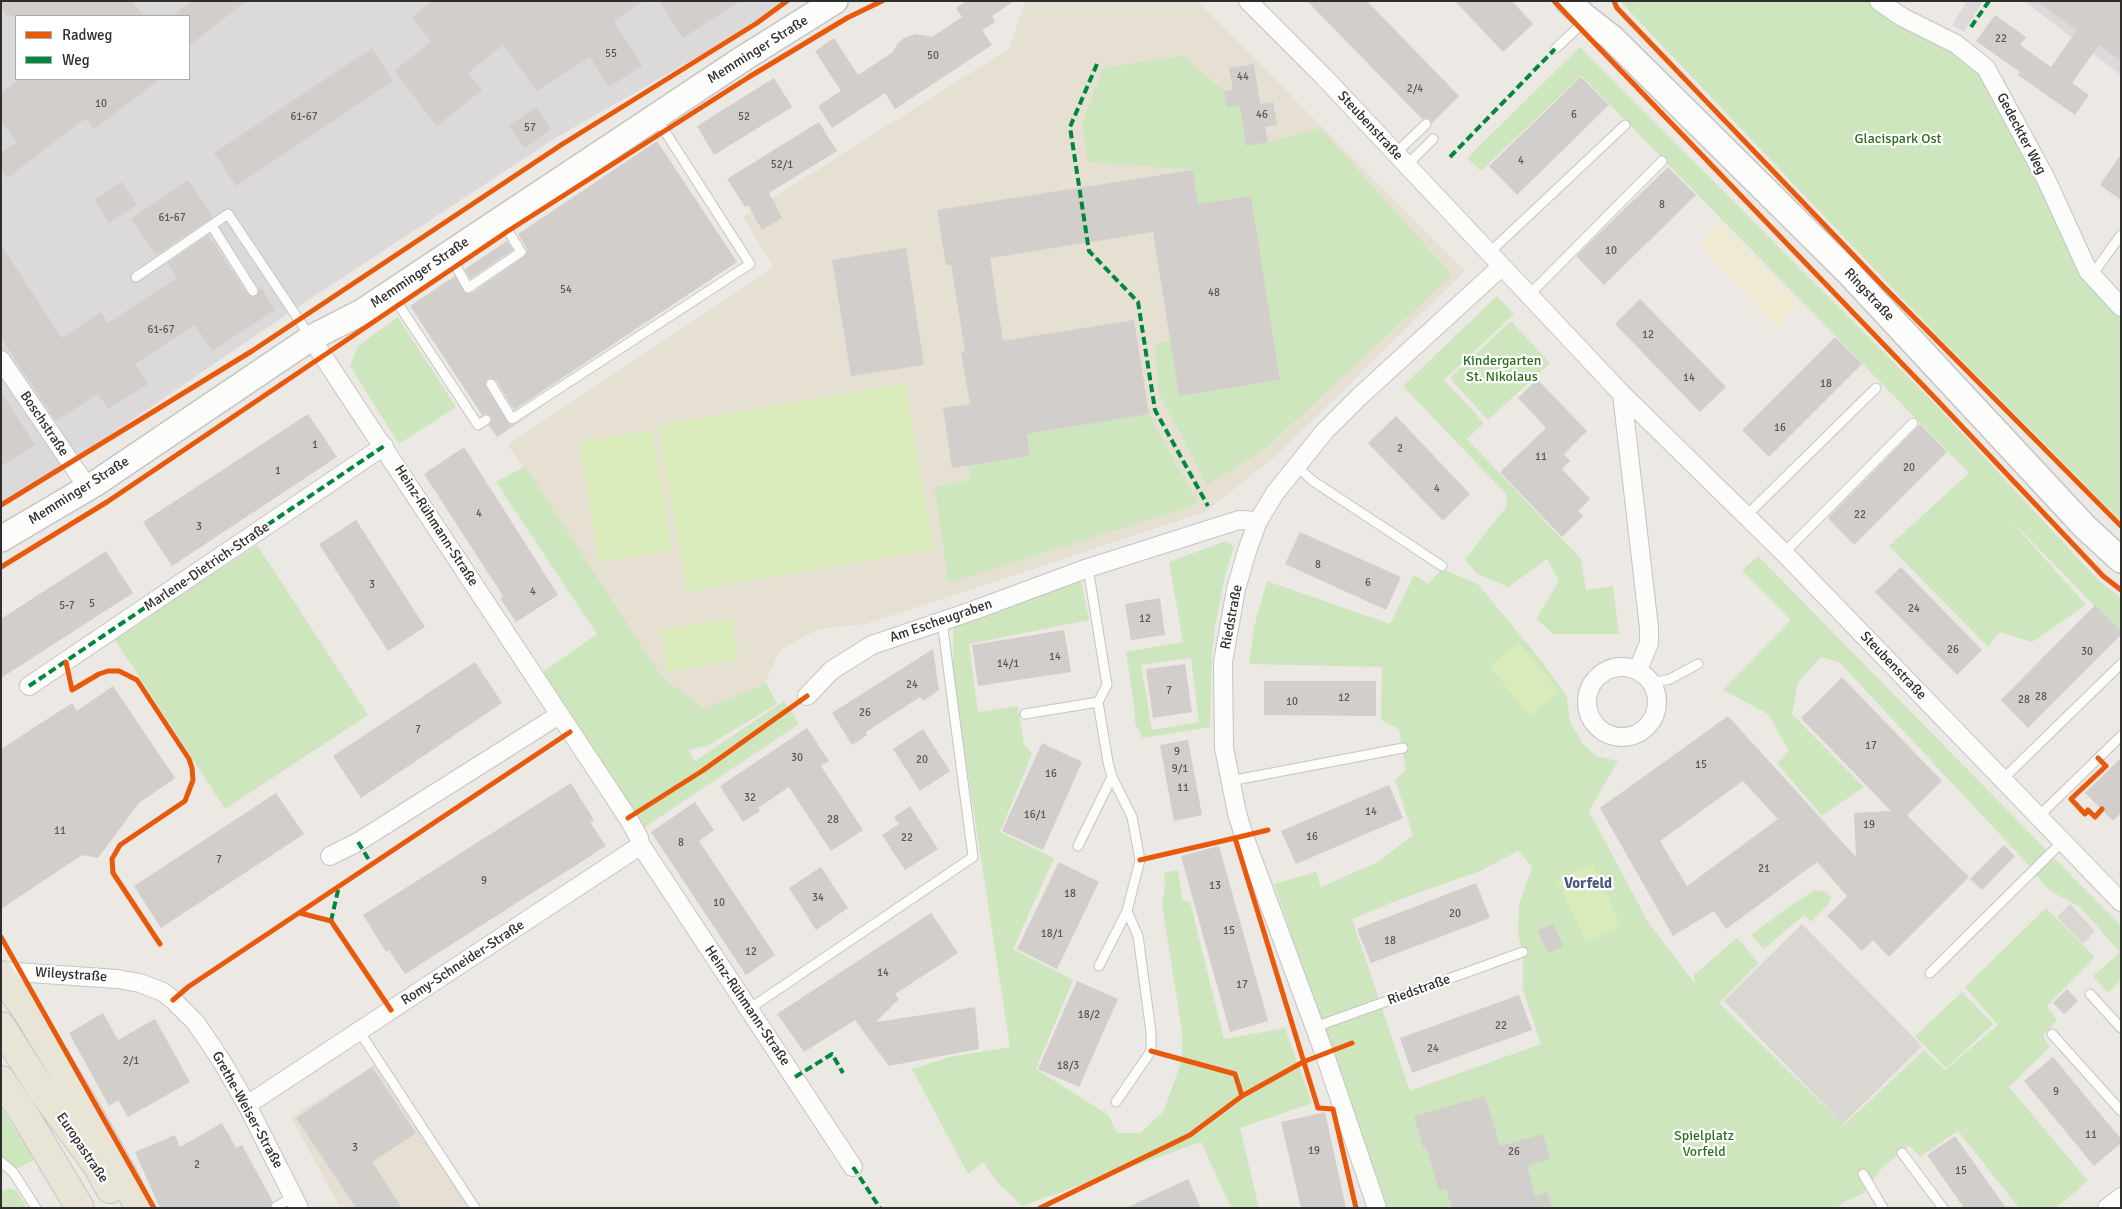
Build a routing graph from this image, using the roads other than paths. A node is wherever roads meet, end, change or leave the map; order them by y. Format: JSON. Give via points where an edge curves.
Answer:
{"nodes":[{"id":1,"x":835,"y":1,"type":"edge"},
{"id":2,"x":1248,"y":1,"type":"edge"},
{"id":3,"x":1568,"y":1,"type":"edge"},
{"id":4,"x":1879,"y":1,"type":"edge"},
{"id":5,"x":1589,"y":10,"type":"edge"},
{"id":6,"x":1555,"y":49,"type":"dead end"},
{"id":7,"x":655,"y":117,"type":"junction"},
{"id":8,"x":1426,"y":124,"type":"dead end"},
{"id":9,"x":1625,"y":125,"type":"dead end"},
{"id":10,"x":1434,"y":139,"type":"dead end"},
{"id":11,"x":1401,"y":159,"type":"junction"},
{"id":12,"x":1662,"y":161,"type":"dead end"},
{"id":13,"x":500,"y":219,"type":"junction"},
{"id":14,"x":212,"y":226,"type":"junction"},
{"id":15,"x":2121,"y":235,"type":"edge"},
{"id":16,"x":1489,"y":253,"type":"junction"},
{"id":17,"x":449,"y":254,"type":"junction"},
{"id":18,"x":1501,"y":267,"type":"junction"},
{"id":19,"x":2092,"y":275,"type":"junction"},
{"id":20,"x":136,"y":277,"type":"dead end"},
{"id":21,"x":253,"y":291,"type":"dead end"},
{"id":22,"x":391,"y":293,"type":"junction"},
{"id":23,"x":1528,"y":296,"type":"junction"},
{"id":24,"x":2121,"y":307,"type":"edge"},
{"id":25,"x":311,"y":338,"type":"junction"},
{"id":26,"x":1,"y":360,"type":"edge"},
{"id":27,"x":491,"y":384,"type":"dead end"},
{"id":28,"x":1876,"y":388,"type":"dead end"},
{"id":29,"x":1622,"y":394,"type":"junction"},
{"id":30,"x":486,"y":420,"type":"dead end"},
{"id":31,"x":1913,"y":423,"type":"dead end"},
{"id":32,"x":384,"y":446,"type":"junction"},
{"id":33,"x":1296,"y":466,"type":"junction"},
{"id":34,"x":88,"y":488,"type":"junction"},
{"id":35,"x":1748,"y":516,"type":"junction"},
{"id":36,"x":1258,"y":521,"type":"junction"},
{"id":37,"x":1,"y":538,"type":"edge"},
{"id":38,"x":1784,"y":553,"type":"junction"},
{"id":39,"x":2121,"y":560,"type":"edge"},
{"id":40,"x":1442,"y":566,"type":"dead end"},
{"id":41,"x":1088,"y":568,"type":"junction"},
{"id":42,"x":942,"y":621,"type":"junction"},
{"id":43,"x":1698,"y":664,"type":"dead end"},
{"id":44,"x":2121,"y":664,"type":"edge"},
{"id":45,"x":1638,"y":670,"type":"junction"},
{"id":46,"x":1652,"y":683,"type":"junction"},
{"id":47,"x":29,"y":686,"type":"dead end"},
{"id":48,"x":807,"y":696,"type":"dead end"},
{"id":49,"x":1098,"y":702,"type":"junction"},
{"id":50,"x":1025,"y":714,"type":"dead end"},
{"id":51,"x":559,"y":715,"type":"junction"},
{"id":52,"x":2121,"y":736,"type":"edge"},
{"id":53,"x":1403,"y":748,"type":"dead end"},
{"id":54,"x":1112,"y":777,"type":"junction"},
{"id":55,"x":2003,"y":779,"type":"junction"},
{"id":56,"x":1230,"y":781,"type":"junction"},
{"id":57,"x":2038,"y":817,"type":"junction"},
{"id":58,"x":637,"y":837,"type":"junction"},
{"id":59,"x":2062,"y":842,"type":"junction"},
{"id":60,"x":1078,"y":846,"type":"dead end"},
{"id":61,"x":330,"y":856,"type":"dead end"},
{"id":62,"x":2121,"y":902,"type":"edge"},
{"id":63,"x":1127,"y":911,"type":"junction"},
{"id":64,"x":1523,"y":952,"type":"dead end"},
{"id":65,"x":1099,"y":966,"type":"dead end"},
{"id":66,"x":1,"y":971,"type":"edge"},
{"id":67,"x":1930,"y":973,"type":"dead end"},
{"id":68,"x":1,"y":975,"type":"edge"},
{"id":69,"x":140,"y":983,"type":"joint"},
{"id":70,"x":2090,"y":994,"type":"dead end"},
{"id":71,"x":748,"y":1009,"type":"junction"},
{"id":72,"x":1,"y":1026,"type":"edge"},
{"id":73,"x":1315,"y":1027,"type":"junction"},
{"id":74,"x":2121,"y":1028,"type":"edge"},
{"id":75,"x":359,"y":1031,"type":"junction"},
{"id":76,"x":2052,"y":1034,"type":"dead end"},
{"id":77,"x":1,"y":1080,"type":"edge"},
{"id":78,"x":41,"y":1089,"type":"junction"},
{"id":79,"x":1116,"y":1102,"type":"dead end"},
{"id":80,"x":247,"y":1105,"type":"junction"},
{"id":81,"x":2121,"y":1111,"type":"edge"},
{"id":82,"x":1902,"y":1153,"type":"dead end"},
{"id":83,"x":1,"y":1162,"type":"edge"},
{"id":84,"x":854,"y":1167,"type":"dead end"},
{"id":85,"x":1863,"y":1174,"type":"dead end"},
{"id":86,"x":2121,"y":1196,"type":"edge"},
{"id":87,"x":296,"y":1202,"type":"edge"},
{"id":88,"x":276,"y":1207,"type":"edge"},
{"id":89,"x":36,"y":1208,"type":"edge"},
{"id":90,"x":80,"y":1208,"type":"edge"},
{"id":91,"x":104,"y":1208,"type":"edge"},
{"id":92,"x":121,"y":1208,"type":"edge"},
{"id":93,"x":139,"y":1208,"type":"edge"},
{"id":94,"x":475,"y":1208,"type":"edge"},
{"id":95,"x":1377,"y":1208,"type":"edge"},
{"id":96,"x":1883,"y":1208,"type":"edge"},
{"id":97,"x":1943,"y":1208,"type":"edge"},
{"id":98,"x":2107,"y":1208,"type":"edge"}],
"edges":[{"from":1,"to":7,"type":"main road","name":"Memminger Straße"},
{"from":2,"to":11,"type":"street","name":"Steubenstraße"},
{"from":3,"to":5,"type":"main road","name":"Ringstraße"},
{"from":4,"to":19,"type":"street","name":"Gedeckter Weg","via":[[1902,18],[1956,44],[1986,68],[2046,179]]},
{"from":5,"to":6,"type":"lane"},
{"from":5,"to":39,"type":"main road","name":"Ringstraße","via":[[1611,37],[1846,271],[2085,527]]},
{"from":7,"to":13,"type":"main road","name":"Memminger Straße"},
{"from":7,"to":27,"type":"lane","via":[[750,264],[512,419]]},
{"from":8,"to":11,"type":"lane"},
{"from":9,"to":16,"type":"lane"},
{"from":10,"to":11,"type":"lane"},
{"from":11,"to":16,"type":"street","name":"Steubenstraße"},
{"from":12,"to":23,"type":"lane"},
{"from":13,"to":17,"type":"main road","name":"Memminger Straße"},
{"from":13,"to":17,"type":"lane","via":[[520,252],[468,288]]},
{"from":14,"to":20,"type":"lane"},
{"from":14,"to":21,"type":"lane"},
{"from":14,"to":25,"type":"lane","via":[[228,214]]},
{"from":15,"to":19,"type":"lane"},
{"from":16,"to":18,"type":"street","name":"Steubenstraße"},
{"from":17,"to":22,"type":"main road","name":"Memminger Straße"},
{"from":18,"to":23,"type":"street","name":"Steubenstraße"},
{"from":18,"to":33,"type":"street","name":"Riedstraße","via":[[1359,397]]},
{"from":19,"to":24,"type":"street","name":"Gedeckter Weg"},
{"from":22,"to":25,"type":"main road","name":"Memminger Straße"},
{"from":22,"to":30,"type":"lane","via":[[478,425]]},
{"from":23,"to":29,"type":"street","name":"Steubenstraße"},
{"from":25,"to":32,"type":"street","name":"Heinz-Rühmann-Straße"},
{"from":25,"to":34,"type":"main road","name":"Memminger Straße"},
{"from":26,"to":34,"type":"street","name":"Boschstraße"},
{"from":28,"to":35,"type":"lane"},
{"from":29,"to":35,"type":"street","name":"Steubenstraße"},
{"from":29,"to":45,"type":"street","via":[[1649,628],[1649,643]]},
{"from":31,"to":38,"type":"lane"},
{"from":32,"to":47,"type":"street","name":"Marlene-Dietrich-Straße"},
{"from":32,"to":51,"type":"street","name":"Heinz-Rühmann-Straße"},
{"from":33,"to":36,"type":"street","name":"Riedstraße"},
{"from":33,"to":40,"type":"lane"},
{"from":34,"to":37,"type":"main road","name":"Memminger Straße"},
{"from":35,"to":38,"type":"street","name":"Steubenstraße"},
{"from":36,"to":41,"type":"street","name":"Am Escheugraben","via":[[1239,520]]},
{"from":36,"to":56,"type":"street","name":"Riedstraße","via":[[1236,589],[1223,662],[1224,748]]},
{"from":38,"to":55,"type":"street","name":"Steubenstraße"},
{"from":41,"to":42,"type":"street","name":"Am Escheugraben"},
{"from":41,"to":49,"type":"lane","via":[[1107,685]]},
{"from":42,"to":48,"type":"street","name":"Am Escheugraben","via":[[872,644],[832,670]]},
{"from":42,"to":71,"type":"lane","via":[[973,857]]},
{"from":43,"to":46,"type":"lane","via":[[1670,679]]},
{"from":44,"to":55,"type":"lane"},
{"from":45,"to":46,"type":"street"},
{"from":45,"to":46,"type":"street","via":[[1627,666],[1605,670],[1589,687],[1587,710],[1602,732],[1623,738],[1647,727],[1656,713],[1657,697]]},
{"from":49,"to":50,"type":"lane"},
{"from":49,"to":54,"type":"lane"},
{"from":51,"to":58,"type":"street","name":"Heinz-Rühmann-Straße"},
{"from":51,"to":61,"type":"street","via":[[358,842]]},
{"from":52,"to":57,"type":"lane"},
{"from":53,"to":56,"type":"lane"},
{"from":54,"to":60,"type":"lane"},
{"from":54,"to":63,"type":"lane","via":[[1132,817],[1140,860]]},
{"from":55,"to":57,"type":"street","name":"Steubenstraße"},
{"from":56,"to":73,"type":"street","name":"Riedstraße","via":[[1244,836]]},
{"from":57,"to":59,"type":"street","name":"Steubenstraße"},
{"from":58,"to":71,"type":"street","name":"Heinz-Rühmann-Straße"},
{"from":58,"to":75,"type":"street","name":"Romy-Schneider-Straße","via":[[636,850]]},
{"from":59,"to":62,"type":"street","name":"Steubenstraße"},
{"from":59,"to":67,"type":"lane"},
{"from":63,"to":65,"type":"lane"},
{"from":63,"to":79,"type":"lane","via":[[1138,936],[1152,1032],[1151,1051]]},
{"from":64,"to":73,"type":"lane","name":"Riedstraße"},
{"from":66,"to":69,"type":"street","name":"Wileystraße"},
{"from":68,"to":93,"type":"main road","via":[[84,1106]]},
{"from":69,"to":80,"type":"street","name":"Grethe-Weiser-Straße","via":[[163,992],[196,1023]]},
{"from":70,"to":74,"type":"lane"},
{"from":71,"to":84,"type":"street","name":"Heinz-Rühmann-Straße"},
{"from":72,"to":78,"type":"main road","name":"Europastraße"},
{"from":73,"to":95,"type":"street","name":"Riedstraße"},
{"from":75,"to":80,"type":"street","name":"Romy-Schneider-Straße"},
{"from":75,"to":94,"type":"lane"},
{"from":76,"to":81,"type":"lane"},
{"from":77,"to":90,"type":"main road"},
{"from":78,"to":91,"type":"main road","name":"Europastraße"},
{"from":78,"to":92,"type":"main road","name":"Europastraße","via":[[98,1167]]},
{"from":80,"to":87,"type":"street","name":"Grethe-Weiser-Straße"},
{"from":82,"to":97,"type":"lane"},
{"from":83,"to":89,"type":"lane","via":[[13,1172]]},
{"from":85,"to":96,"type":"lane"},
{"from":86,"to":98,"type":"street"},
{"from":87,"to":88,"type":"lane"}]}
